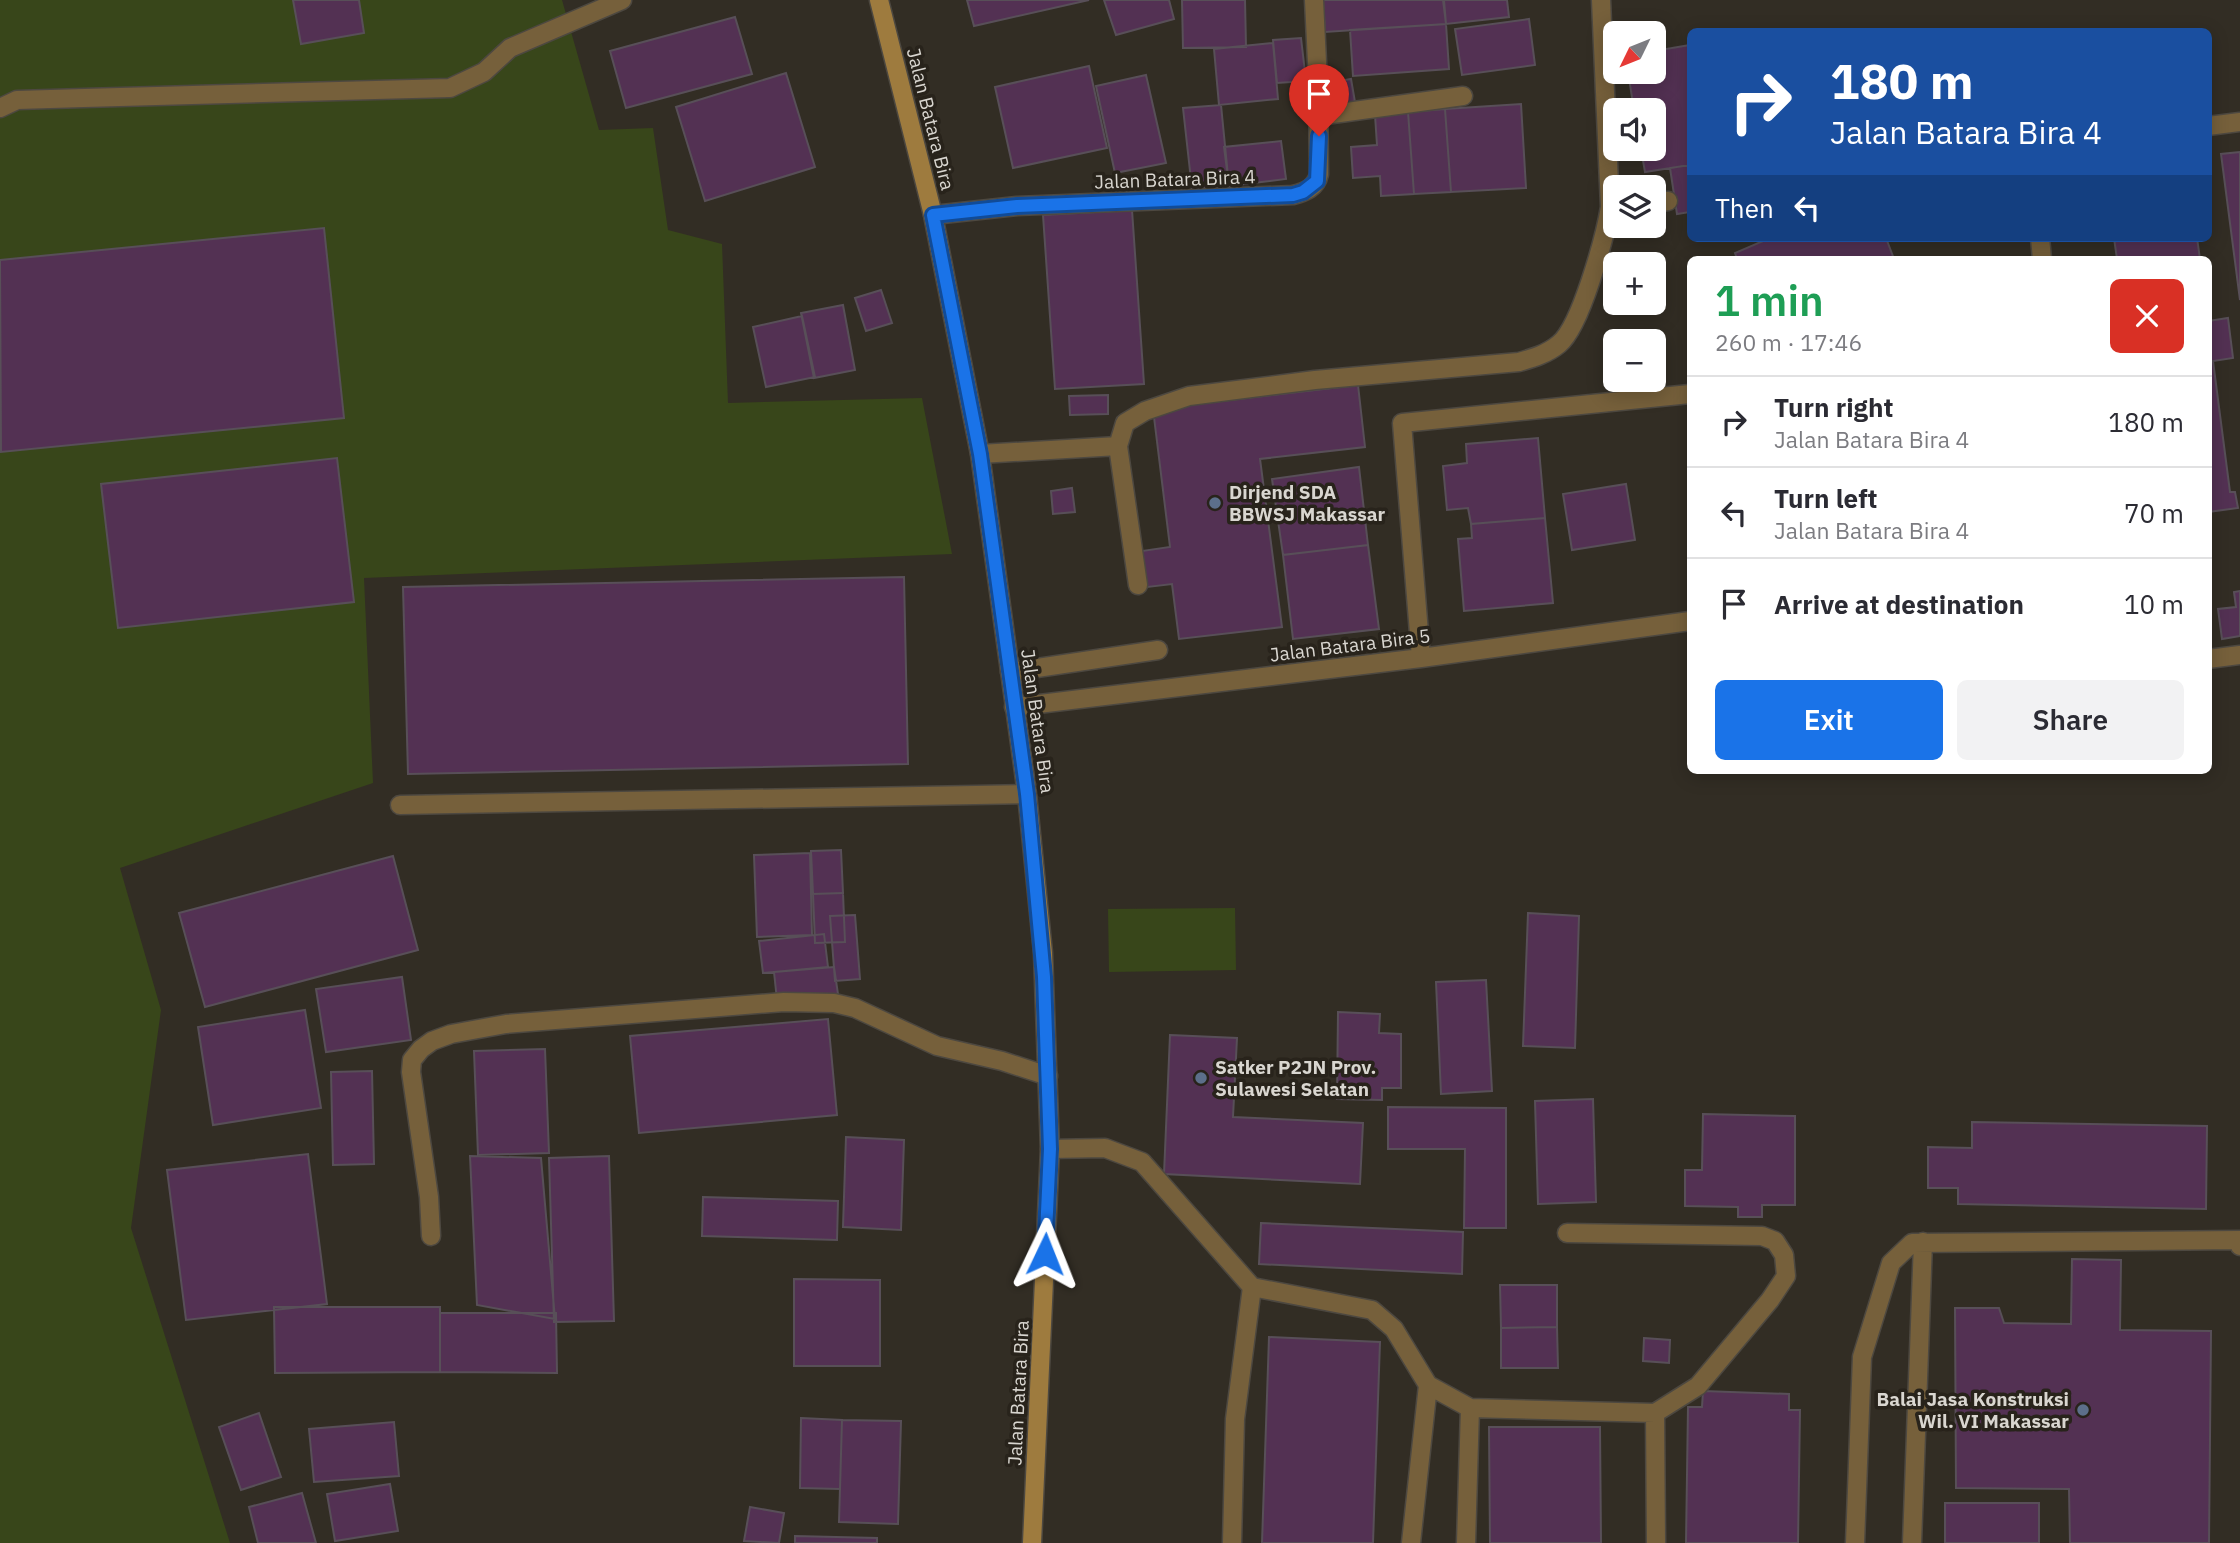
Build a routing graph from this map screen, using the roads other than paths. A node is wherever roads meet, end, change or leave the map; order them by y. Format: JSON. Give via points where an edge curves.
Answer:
{"nodes":[{"id":1,"x":622,"y":0,"type":"edge"},
{"id":2,"x":879,"y":0,"type":"edge"},
{"id":3,"x":1314,"y":0,"type":"edge"},
{"id":4,"x":1601,"y":0,"type":"edge"},
{"id":5,"x":1463,"y":96,"type":"dead end"},
{"id":6,"x":0,"y":108,"type":"edge"},
{"id":7,"x":1318,"y":116,"type":"junction"},
{"id":8,"x":2240,"y":122,"type":"edge"},
{"id":9,"x":2212,"y":126,"type":"edge"},
{"id":10,"x":1610,"y":175,"type":"edge"},
{"id":11,"x":933,"y":215,"type":"junction"},
{"id":12,"x":1604,"y":238,"type":"edge"},
{"id":13,"x":1687,"y":394,"type":"edge"},
{"id":14,"x":1118,"y":446,"type":"junction"},
{"id":15,"x":980,"y":454,"type":"junction"},
{"id":16,"x":1138,"y":585,"type":"dead end"},
{"id":17,"x":1687,"y":621,"type":"edge"},
{"id":18,"x":1157,"y":650,"type":"dead end"},
{"id":19,"x":2240,"y":655,"type":"edge"},
{"id":20,"x":1421,"y":658,"type":"junction"},
{"id":21,"x":2212,"y":658,"type":"edge"},
{"id":22,"x":1010,"y":672,"type":"junction"},
{"id":23,"x":1014,"y":707,"type":"junction"},
{"id":24,"x":1027,"y":794,"type":"junction"},
{"id":25,"x":400,"y":806,"type":"dead end"},
{"id":26,"x":1048,"y":1076,"type":"junction"},
{"id":27,"x":1050,"y":1149,"type":"junction"},
{"id":28,"x":1567,"y":1233,"type":"dead end"},
{"id":29,"x":431,"y":1236,"type":"dead end"},
{"id":30,"x":1923,"y":1242,"type":"junction"},
{"id":31,"x":2240,"y":1246,"type":"edge"},
{"id":32,"x":1252,"y":1287,"type":"junction"},
{"id":33,"x":1428,"y":1385,"type":"junction"},
{"id":34,"x":1471,"y":1408,"type":"junction"},
{"id":35,"x":1655,"y":1413,"type":"junction"},
{"id":36,"x":1032,"y":1543,"type":"edge"},
{"id":37,"x":1232,"y":1543,"type":"edge"},
{"id":38,"x":1411,"y":1543,"type":"edge"},
{"id":39,"x":1466,"y":1543,"type":"edge"},
{"id":40,"x":1656,"y":1543,"type":"edge"},
{"id":41,"x":1855,"y":1543,"type":"edge"},
{"id":42,"x":1912,"y":1543,"type":"edge"}],
"edges":[{"from":1,"to":6,"type":"street","via":[[510,48],[484,72],[450,88],[17,100]]},
{"from":2,"to":11,"type":"street","name":"Jalan Batara Bira"},
{"from":3,"to":7,"type":"street","name":"Jalan Batara Bira 4"},
{"from":4,"to":10,"type":"street"},
{"from":5,"to":7,"type":"street"},
{"from":7,"to":11,"type":"street","name":"Jalan Batara Bira 4","via":[[1319,174],[1303,192],[1017,206]]},
{"from":8,"to":9,"type":"street"},
{"from":11,"to":15,"type":"street","name":"Jalan Batara Bira"},
{"from":12,"to":14,"type":"street","via":[[1575,321],[1561,343],[1542,355],[1519,362],[1189,396],[1125,423]]},
{"from":13,"to":20,"type":"street","via":[[1402,423]]},
{"from":14,"to":15,"type":"street"},
{"from":14,"to":16,"type":"street"},
{"from":15,"to":22,"type":"street","name":"Jalan Batara Bira"},
{"from":17,"to":20,"type":"street","name":"Jalan Batara Bira 5"},
{"from":18,"to":22,"type":"street"},
{"from":19,"to":21,"type":"street"},
{"from":20,"to":23,"type":"street","name":"Jalan Batara Bira 5"},
{"from":22,"to":23,"type":"street","name":"Jalan Batara Bira"},
{"from":23,"to":24,"type":"street","name":"Jalan Batara Bira"},
{"from":24,"to":25,"type":"street"},
{"from":24,"to":26,"type":"street","name":"Jalan Batara Bira","via":[[1043,953]]},
{"from":26,"to":27,"type":"street","name":"Jalan Batara Bira"},
{"from":26,"to":29,"type":"street","via":[[937,1046],[855,1007],[834,1003],[756,1004],[506,1024],[451,1034],[432,1041],[412,1060]]},
{"from":27,"to":32,"type":"street","via":[[1105,1148],[1142,1162]]},
{"from":27,"to":36,"type":"street","name":"Jalan Batara Bira"},
{"from":28,"to":35,"type":"street","via":[[1762,1236],[1775,1241],[1784,1255],[1786,1276],[1770,1300],[1698,1386]]},
{"from":30,"to":31,"type":"street","via":[[2239,1240]]},
{"from":30,"to":41,"type":"street","via":[[1912,1243],[1891,1263],[1862,1357]]},
{"from":30,"to":42,"type":"street"},
{"from":32,"to":33,"type":"street","via":[[1372,1310],[1394,1329]]},
{"from":32,"to":37,"type":"street","via":[[1236,1419]]},
{"from":33,"to":34,"type":"street"},
{"from":33,"to":38,"type":"street"},
{"from":34,"to":35,"type":"street"},
{"from":34,"to":39,"type":"street"},
{"from":35,"to":40,"type":"street"}]}
